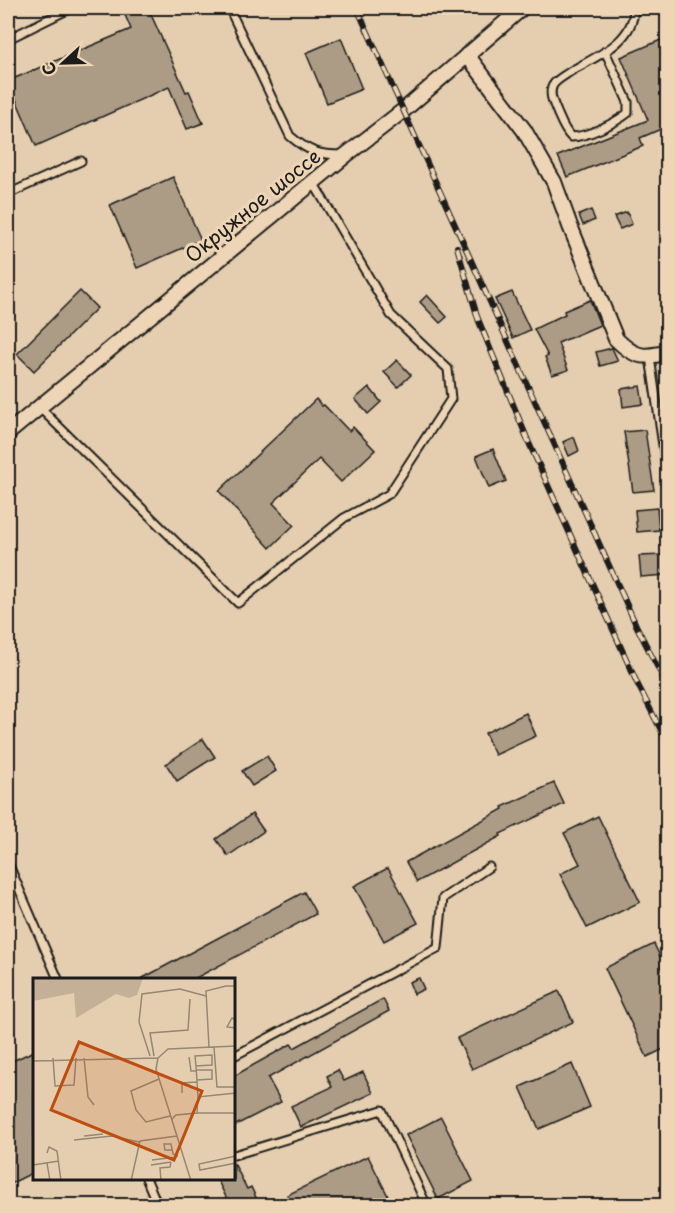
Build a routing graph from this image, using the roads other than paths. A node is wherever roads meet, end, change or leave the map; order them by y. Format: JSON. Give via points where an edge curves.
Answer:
{"nodes":[{"id":1,"x":73,"y":8,"type":"edge"},
{"id":2,"x":230,"y":8,"type":"edge"},
{"id":3,"x":522,"y":8,"type":"edge"},
{"id":4,"x":634,"y":8,"type":"edge"},
{"id":5,"x":660,"y":8,"type":"edge"},
{"id":6,"x":64,"y":9,"type":"edge"},
{"id":7,"x":668,"y":16,"type":"edge"},
{"id":8,"x":8,"y":39,"type":"edge"},
{"id":9,"x":605,"y":51,"type":"junction"},
{"id":10,"x":467,"y":55,"type":"junction"},
{"id":11,"x":346,"y":155,"type":"junction"},
{"id":12,"x":81,"y":161,"type":"dead end"},
{"id":13,"x":313,"y":182,"type":"junction"},
{"id":14,"x":8,"y":195,"type":"edge"},
{"id":15,"x":668,"y":352,"type":"edge"},
{"id":16,"x":650,"y":357,"type":"junction"},
{"id":17,"x":39,"y":407,"type":"junction"},
{"id":18,"x":8,"y":433,"type":"edge"},
{"id":19,"x":668,"y":480,"type":"edge"},
{"id":20,"x":8,"y":864,"type":"edge"},
{"id":21,"x":489,"y":867,"type":"dead end"},
{"id":22,"x":58,"y":978,"type":"edge"},
{"id":23,"x":236,"y":1055,"type":"edge"},
{"id":24,"x":236,"y":1154,"type":"edge"},
{"id":25,"x":146,"y":1180,"type":"edge"},
{"id":26,"x":158,"y":1206,"type":"edge"},
{"id":27,"x":427,"y":1206,"type":"edge"}],
"edges":[{"from":1,"to":6,"type":"lane"},
{"from":2,"to":11,"type":"lane","via":[[290,136],[307,150]]},
{"from":3,"to":10,"type":"street","name":"Окружное шоссе"},
{"from":4,"to":9,"type":"lane","via":[[630,28]]},
{"from":5,"to":7,"type":"lane"},
{"from":6,"to":8,"type":"lane"},
{"from":9,"to":9,"type":"lane","via":[[553,84],[552,102],[571,137],[606,126],[628,113],[628,102]]},
{"from":10,"to":11,"type":"street","name":"Окружное шоссе"},
{"from":10,"to":16,"type":"street","via":[[524,130],[554,182],[616,339],[630,353]]},
{"from":11,"to":13,"type":"street","name":"Окружное шоссе"},
{"from":12,"to":14,"type":"lane"},
{"from":13,"to":17,"type":"street","name":"Окружное шоссе"},
{"from":13,"to":17,"type":"lane","via":[[392,315],[448,369],[451,399],[390,494],[344,518],[238,603]]},
{"from":15,"to":16,"type":"street"},
{"from":16,"to":19,"type":"lane"},
{"from":17,"to":18,"type":"street","name":"Окружное шоссе"},
{"from":20,"to":22,"type":"lane"},
{"from":21,"to":23,"type":"lane","via":[[443,898],[438,948]]},
{"from":24,"to":27,"type":"lane","via":[[382,1110]]},
{"from":25,"to":26,"type":"lane"}]}
